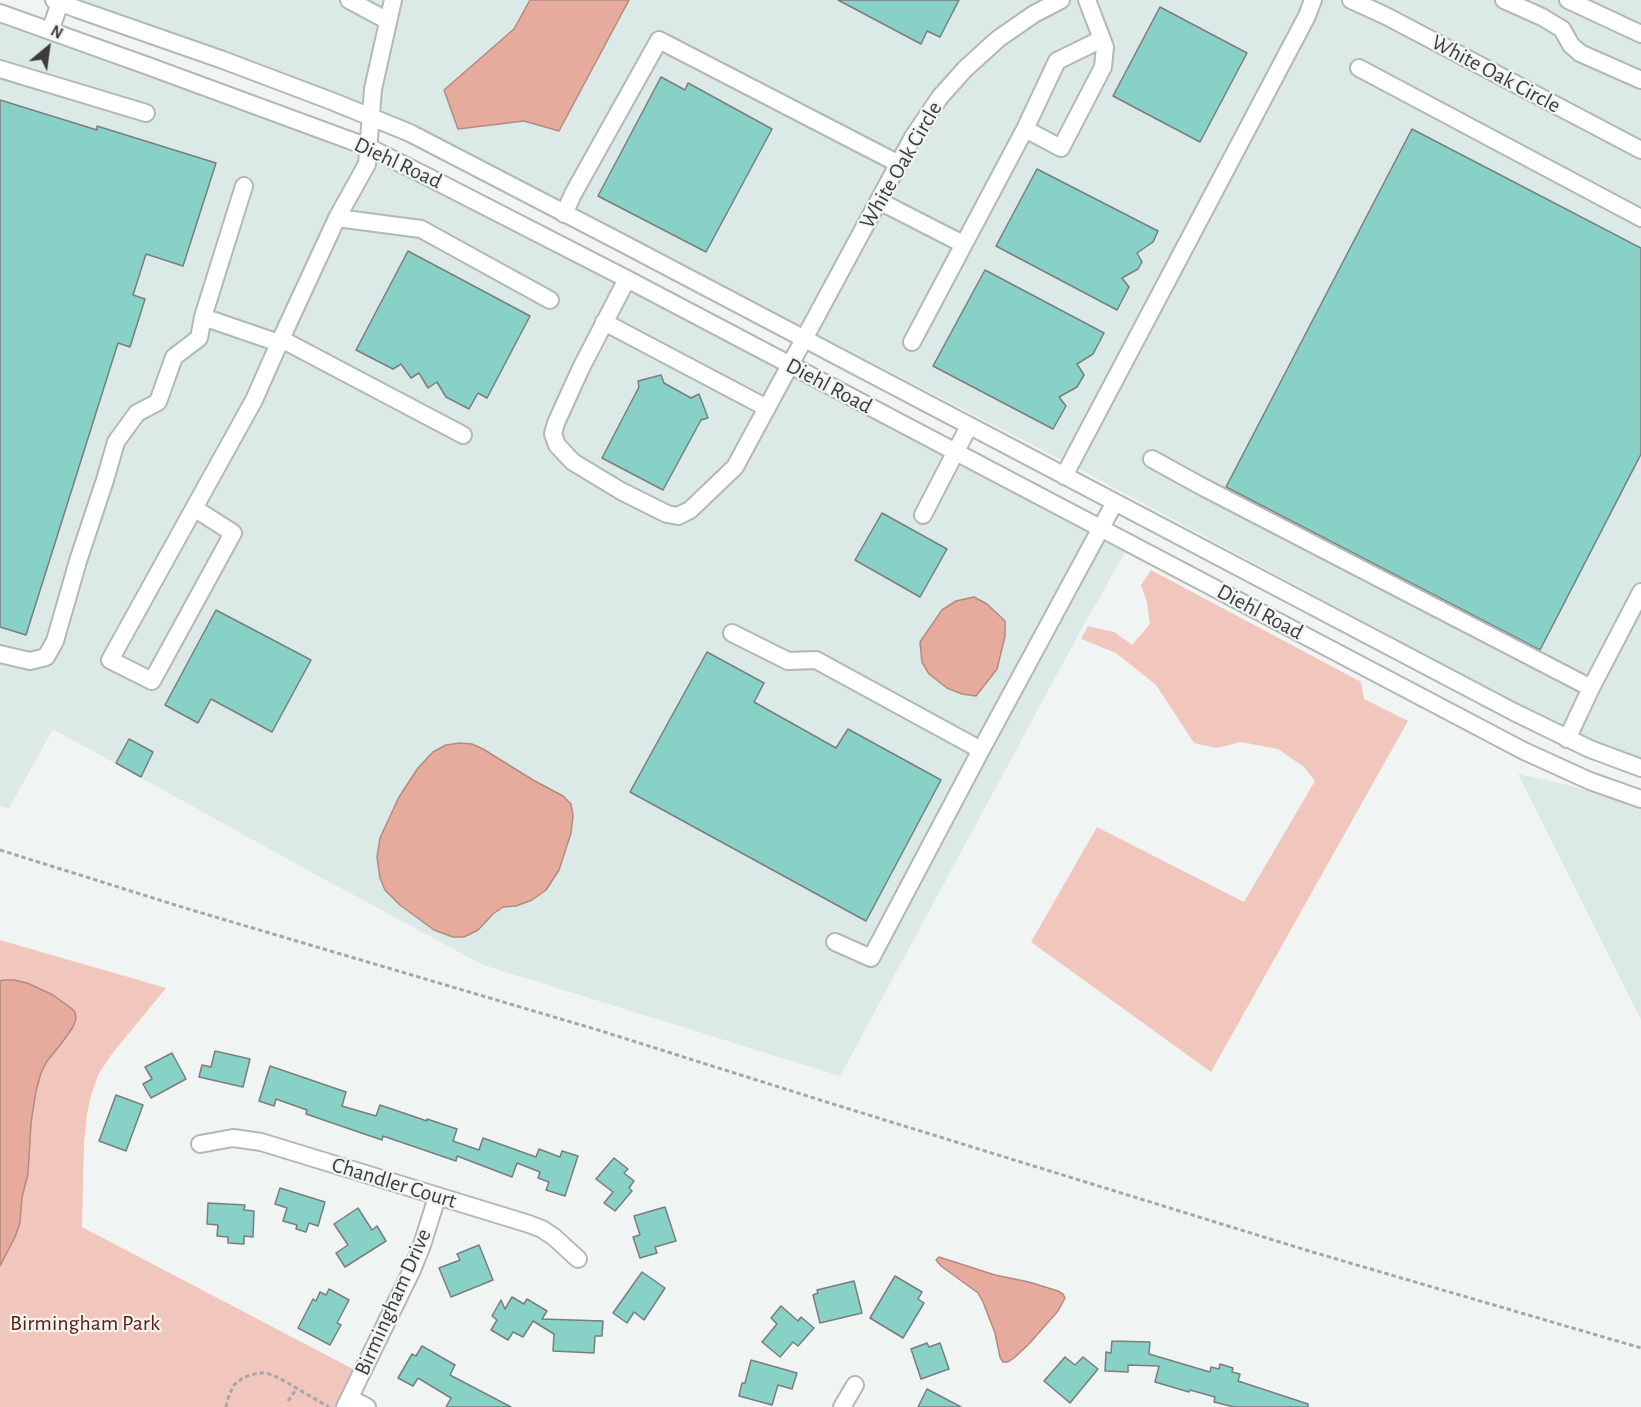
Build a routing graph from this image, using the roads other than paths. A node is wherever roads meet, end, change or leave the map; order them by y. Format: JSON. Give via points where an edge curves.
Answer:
{"nodes":[{"id":1,"x":349,"y":0,"type":"edge"},
{"id":2,"x":393,"y":0,"type":"edge"},
{"id":3,"x":1061,"y":0,"type":"edge"},
{"id":4,"x":1088,"y":0,"type":"edge"},
{"id":5,"x":1313,"y":0,"type":"edge"},
{"id":6,"x":1351,"y":0,"type":"edge"},
{"id":7,"x":1504,"y":0,"type":"edge"},
{"id":8,"x":1568,"y":0,"type":"edge"},
{"id":9,"x":59,"y":1,"type":"edge"},
{"id":10,"x":1524,"y":4,"type":"edge"},
{"id":11,"x":0,"y":13,"type":"edge"},
{"id":12,"x":388,"y":21,"type":"junction"},
{"id":13,"x":50,"y":31,"type":"junction"},
{"id":14,"x":1641,"y":34,"type":"edge"},
{"id":15,"x":1102,"y":39,"type":"junction"},
{"id":16,"x":1359,"y":68,"type":"dead end"},
{"id":17,"x":0,"y":69,"type":"edge"},
{"id":18,"x":1641,"y":80,"type":"edge"},
{"id":19,"x":146,"y":113,"type":"dead end"},
{"id":20,"x":370,"y":116,"type":"junction"},
{"id":21,"x":1025,"y":129,"type":"junction"},
{"id":22,"x":368,"y":147,"type":"junction"},
{"id":23,"x":1641,"y":150,"type":"edge"},
{"id":24,"x":899,"y":164,"type":"junction"},
{"id":25,"x":244,"y":186,"type":"dead end"},
{"id":26,"x":879,"y":201,"type":"junction"},
{"id":27,"x":564,"y":214,"type":"junction"},
{"id":28,"x":337,"y":218,"type":"junction"},
{"id":29,"x":1641,"y":218,"type":"edge"},
{"id":30,"x":963,"y":244,"type":"junction"},
{"id":31,"x":627,"y":279,"type":"junction"},
{"id":32,"x":550,"y":300,"type":"dead end"},
{"id":33,"x":203,"y":317,"type":"junction"},
{"id":34,"x":604,"y":322,"type":"junction"},
{"id":35,"x":804,"y":339,"type":"junction"},
{"id":36,"x":280,"y":341,"type":"junction"},
{"id":37,"x":912,"y":342,"type":"dead end"},
{"id":38,"x":790,"y":365,"type":"junction"},
{"id":39,"x":767,"y":408,"type":"junction"},
{"id":40,"x":969,"y":426,"type":"junction"},
{"id":41,"x":464,"y":435,"type":"dead end"},
{"id":42,"x":955,"y":452,"type":"junction"},
{"id":43,"x":1152,"y":459,"type":"dead end"},
{"id":44,"x":1064,"y":476,"type":"junction"},
{"id":45,"x":1115,"y":502,"type":"junction"},
{"id":46,"x":194,"y":508,"type":"junction"},
{"id":47,"x":923,"y":515,"type":"dead end"},
{"id":48,"x":1101,"y":530,"type":"junction"},
{"id":49,"x":1641,"y":592,"type":"edge"},
{"id":50,"x":732,"y":633,"type":"dead end"},
{"id":51,"x":0,"y":654,"type":"edge"},
{"id":52,"x":1591,"y":688,"type":"junction"},
{"id":53,"x":1568,"y":739,"type":"junction"},
{"id":54,"x":981,"y":750,"type":"junction"},
{"id":55,"x":1641,"y":768,"type":"edge"},
{"id":56,"x":1641,"y":799,"type":"edge"},
{"id":57,"x":835,"y":942,"type":"dead end"},
{"id":58,"x":200,"y":1144,"type":"dead end"},
{"id":59,"x":437,"y":1197,"type":"junction"},
{"id":60,"x":578,"y":1259,"type":"dead end"},
{"id":61,"x":855,"y":1385,"type":"dead end"},
{"id":62,"x":347,"y":1402,"type":"edge"},
{"id":63,"x":367,"y":1407,"type":"edge"},
{"id":64,"x":842,"y":1407,"type":"edge"}],
"edges":[{"from":1,"to":12,"type":"street"},
{"from":2,"to":12,"type":"street"},
{"from":3,"to":24,"type":"street","name":"White Oak Circle","via":[[1017,25],[964,69],[925,118]]},
{"from":4,"to":15,"type":"street"},
{"from":5,"to":44,"type":"street"},
{"from":6,"to":23,"type":"street","name":"White Oak Circle"},
{"from":7,"to":10,"type":"street"},
{"from":8,"to":14,"type":"street"},
{"from":9,"to":13,"type":"street"},
{"from":9,"to":20,"type":"street","name":"Diehl Road"},
{"from":10,"to":18,"type":"street","via":[[1562,29],[1580,53]]},
{"from":11,"to":13,"type":"street","name":"Diehl Road"},
{"from":12,"to":20,"type":"street"},
{"from":13,"to":22,"type":"street","name":"Diehl Road"},
{"from":15,"to":21,"type":"street","via":[[1058,61]]},
{"from":15,"to":21,"type":"street","via":[[1103,67],[1061,148]]},
{"from":16,"to":29,"type":"street"},
{"from":17,"to":19,"type":"street"},
{"from":20,"to":22,"type":"street"},
{"from":20,"to":27,"type":"street","name":"Diehl Road","via":[[444,150]]},
{"from":21,"to":30,"type":"street"},
{"from":22,"to":28,"type":"street","via":[[367,164]]},
{"from":22,"to":31,"type":"street","name":"Diehl Road"},
{"from":24,"to":26,"type":"street","name":"White Oak Circle"},
{"from":24,"to":27,"type":"street","via":[[659,40]]},
{"from":25,"to":33,"type":"street"},
{"from":26,"to":30,"type":"street"},
{"from":26,"to":35,"type":"street","name":"White Oak Circle"},
{"from":27,"to":35,"type":"street","name":"Diehl Road"},
{"from":28,"to":32,"type":"street","via":[[421,229]]},
{"from":28,"to":36,"type":"street"},
{"from":30,"to":37,"type":"street"},
{"from":31,"to":34,"type":"street"},
{"from":31,"to":38,"type":"street","name":"Diehl Road"},
{"from":33,"to":36,"type":"street"},
{"from":33,"to":51,"type":"street","via":[[199,338],[174,357],[158,402],[137,413],[116,442],[55,641],[45,657],[30,661]]},
{"from":34,"to":39,"type":"street"},
{"from":34,"to":39,"type":"street","name":"White Oak Circle","via":[[553,434],[557,445],[573,462],[621,491],[667,514],[678,516],[690,510],[735,467]]},
{"from":35,"to":38,"type":"street","name":"White Oak Circle"},
{"from":35,"to":40,"type":"street","name":"Diehl Road"},
{"from":36,"to":41,"type":"street"},
{"from":36,"to":46,"type":"street","via":[[254,399]]},
{"from":38,"to":39,"type":"street","name":"White Oak Circle"},
{"from":38,"to":42,"type":"street","name":"Diehl Road"},
{"from":40,"to":42,"type":"street"},
{"from":40,"to":44,"type":"street","name":"Diehl Road"},
{"from":42,"to":47,"type":"street"},
{"from":42,"to":48,"type":"street","name":"Diehl Road"},
{"from":43,"to":52,"type":"street"},
{"from":44,"to":45,"type":"street","name":"Diehl Road"},
{"from":45,"to":48,"type":"street"},
{"from":45,"to":53,"type":"street","name":"Diehl Road"},
{"from":46,"to":46,"type":"street","via":[[110,660],[152,681],[233,533]]},
{"from":48,"to":54,"type":"street"},
{"from":48,"to":56,"type":"street","name":"Diehl Road","via":[[1524,752]]},
{"from":49,"to":52,"type":"street"},
{"from":50,"to":54,"type":"street","via":[[788,661],[816,660]]},
{"from":52,"to":53,"type":"street"},
{"from":53,"to":55,"type":"street","name":"Diehl Road"},
{"from":54,"to":57,"type":"street","via":[[871,958]]},
{"from":58,"to":59,"type":"street","name":"Chandler Court","via":[[233,1138],[261,1142]]},
{"from":59,"to":60,"type":"street","name":"Chandler Court","via":[[542,1229]]},
{"from":59,"to":62,"type":"street","name":"Birmingham Drive","via":[[412,1270]]},
{"from":61,"to":64,"type":"street"},
{"from":62,"to":63,"type":"street"}]}
